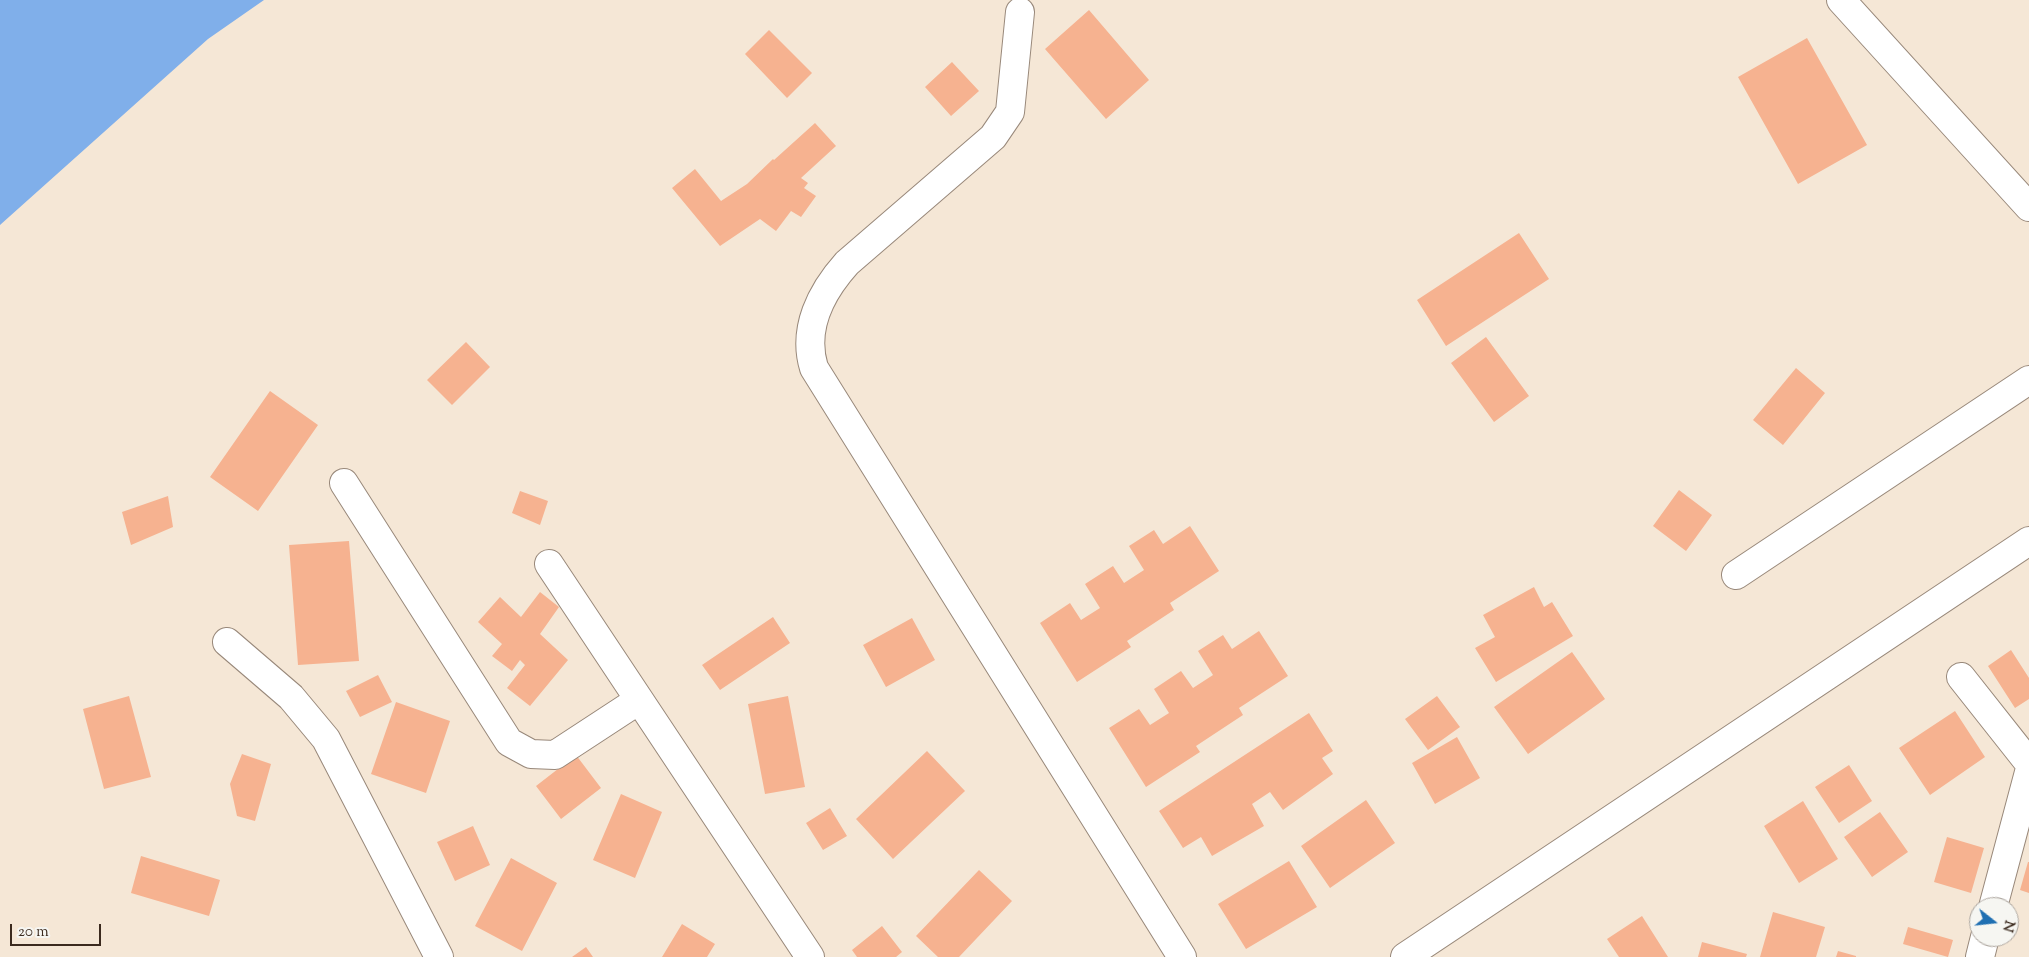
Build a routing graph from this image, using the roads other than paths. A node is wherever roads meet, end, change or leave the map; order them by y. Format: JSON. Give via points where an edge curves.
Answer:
{"nodes":[{"id":1,"x":1841,"y":0,"type":"edge"},
{"id":2,"x":1020,"y":12,"type":"dead end"},
{"id":3,"x":2029,"y":207,"type":"edge"},
{"id":4,"x":2029,"y":380,"type":"edge"},
{"id":5,"x":344,"y":483,"type":"dead end"},
{"id":6,"x":2029,"y":541,"type":"edge"},
{"id":7,"x":549,"y":564,"type":"dead end"},
{"id":8,"x":1736,"y":575,"type":"dead end"},
{"id":9,"x":227,"y":642,"type":"dead end"},
{"id":10,"x":1961,"y":677,"type":"dead end"},
{"id":11,"x":640,"y":700,"type":"junction"},
{"id":12,"x":2029,"y":763,"type":"edge"},
{"id":13,"x":2029,"y":772,"type":"edge"},
{"id":14,"x":1996,"y":897,"type":"edge"},
{"id":15,"x":439,"y":957,"type":"edge"},
{"id":16,"x":810,"y":957,"type":"edge"},
{"id":17,"x":1182,"y":957,"type":"edge"},
{"id":18,"x":1405,"y":957,"type":"edge"}],
"edges":[{"from":1,"to":3,"type":"street"},
{"from":2,"to":17,"type":"street","via":[[1010,112],[993,137],[847,262],[830,282],[818,305],[809,351],[814,368]]},
{"from":4,"to":8,"type":"street"},
{"from":5,"to":11,"type":"street","via":[[509,742],[531,754],[555,755]]},
{"from":6,"to":18,"type":"street"},
{"from":7,"to":11,"type":"street"},
{"from":9,"to":15,"type":"street","via":[[291,697],[326,739]]},
{"from":10,"to":12,"type":"street"},
{"from":11,"to":16,"type":"street"},
{"from":13,"to":14,"type":"street"}]}
